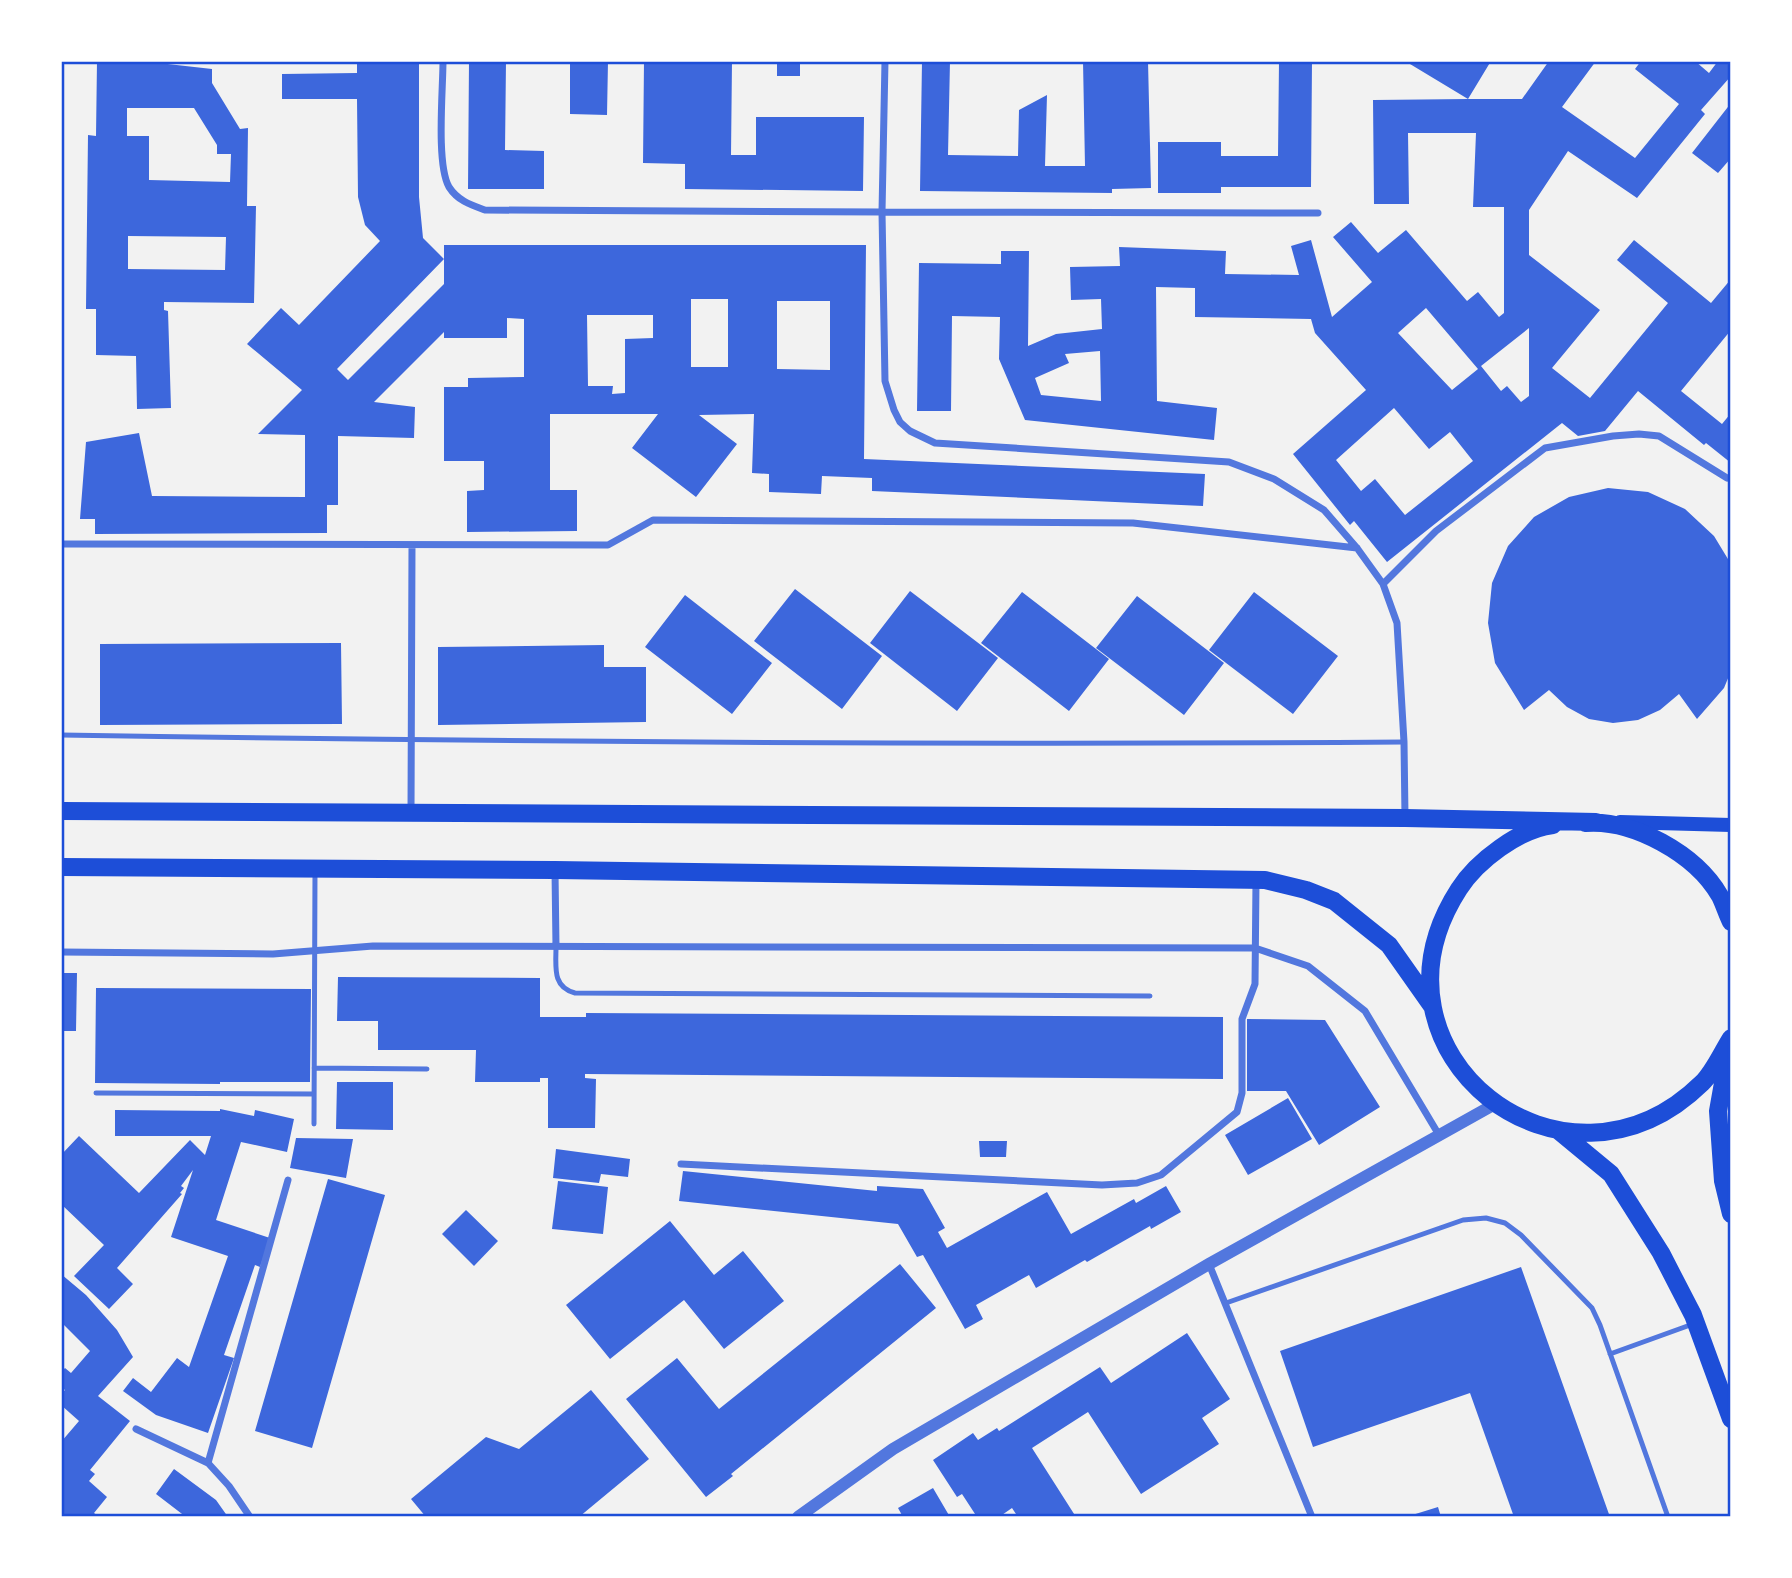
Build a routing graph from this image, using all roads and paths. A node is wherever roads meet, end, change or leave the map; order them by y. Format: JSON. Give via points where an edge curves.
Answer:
{"nodes":[{"id":1,"x":443,"y":61,"type":"edge"},
{"id":2,"x":885,"y":61,"type":"edge"},
{"id":3,"x":882,"y":212,"type":"junction"},
{"id":4,"x":1318,"y":214,"type":"dead end"},
{"id":5,"x":1727,"y":478,"type":"dead end"},
{"id":6,"x":61,"y":544,"type":"edge"},
{"id":7,"x":412,"y":545,"type":"junction"},
{"id":8,"x":1357,"y":548,"type":"junction"},
{"id":9,"x":1383,"y":584,"type":"junction"},
{"id":10,"x":61,"y":735,"type":"edge"},
{"id":11,"x":412,"y":740,"type":"junction"},
{"id":12,"x":1404,"y":742,"type":"junction"},
{"id":13,"x":61,"y":811,"type":"edge"},
{"id":14,"x":411,"y":812,"type":"junction"},
{"id":15,"x":1405,"y":818,"type":"junction"},
{"id":16,"x":1596,"y":822,"type":"junction"},
{"id":17,"x":1731,"y":825,"type":"edge"},
{"id":18,"x":61,"y":867,"type":"edge"},
{"id":19,"x":316,"y":868,"type":"junction"},
{"id":20,"x":555,"y":870,"type":"junction"},
{"id":21,"x":1256,"y":880,"type":"junction"},
{"id":22,"x":1731,"y":922,"type":"edge"},
{"id":23,"x":556,"y":947,"type":"junction"},
{"id":24,"x":1255,"y":948,"type":"junction"},
{"id":25,"x":315,"y":951,"type":"junction"},
{"id":26,"x":61,"y":952,"type":"edge"},
{"id":27,"x":1150,"y":996,"type":"dead end"},
{"id":28,"x":1432,"y":1006,"type":"junction"},
{"id":29,"x":1731,"y":1039,"type":"edge"},
{"id":30,"x":314,"y":1068,"type":"junction"},
{"id":31,"x":427,"y":1069,"type":"dead end"},
{"id":32,"x":96,"y":1093,"type":"dead end"},
{"id":33,"x":314,"y":1094,"type":"junction"},
{"id":34,"x":1495,"y":1104,"type":"junction"},
{"id":35,"x":314,"y":1124,"type":"dead end"},
{"id":36,"x":1559,"y":1131,"type":"junction"},
{"id":37,"x":1439,"y":1135,"type":"junction"},
{"id":38,"x":681,"y":1164,"type":"dead end"},
{"id":39,"x":288,"y":1180,"type":"dead end"},
{"id":40,"x":1731,"y":1214,"type":"edge"},
{"id":41,"x":1209,"y":1264,"type":"junction"},
{"id":42,"x":1226,"y":1303,"type":"junction"},
{"id":43,"x":1696,"y":1323,"type":"junction"},
{"id":44,"x":1610,"y":1354,"type":"junction"},
{"id":45,"x":1731,"y":1419,"type":"edge"},
{"id":46,"x":136,"y":1429,"type":"dead end"},
{"id":47,"x":208,"y":1463,"type":"junction"},
{"id":48,"x":250,"y":1517,"type":"edge"},
{"id":49,"x":798,"y":1517,"type":"edge"},
{"id":50,"x":1312,"y":1517,"type":"edge"},
{"id":51,"x":1668,"y":1517,"type":"edge"}],
"edges":[{"from":1,"to":3,"type":"street","via":[[443,170],[450,188],[464,203],[485,209]]},
{"from":2,"to":3,"type":"street"},
{"from":3,"to":4,"type":"street"},
{"from":3,"to":8,"type":"street","via":[[885,381],[894,410],[910,431],[935,443],[1229,462],[1274,479],[1324,510]]},
{"from":5,"to":9,"type":"street","via":[[1659,436],[1613,436],[1545,448],[1436,531]]},
{"from":6,"to":7,"type":"street"},
{"from":7,"to":8,"type":"street","via":[[608,545],[653,520],[666,520],[1133,523]]},
{"from":7,"to":11,"type":"street"},
{"from":8,"to":9,"type":"street"},
{"from":9,"to":12,"type":"street","via":[[1397,623]]},
{"from":10,"to":11,"type":"lane"},
{"from":11,"to":12,"type":"lane","via":[[986,745]]},
{"from":11,"to":14,"type":"street"},
{"from":12,"to":15,"type":"street"},
{"from":13,"to":14,"type":"main road"},
{"from":14,"to":15,"type":"main road"},
{"from":15,"to":16,"type":"main road"},
{"from":16,"to":17,"type":"main road"},
{"from":16,"to":22,"type":"main road","via":[[1644,833],[1686,858],[1719,895]]},
{"from":16,"to":28,"type":"main road","via":[[1549,826],[1505,844],[1469,874],[1443,913],[1430,959]]},
{"from":18,"to":19,"type":"main road"},
{"from":19,"to":20,"type":"main road"},
{"from":19,"to":25,"type":"lane"},
{"from":20,"to":21,"type":"main road"},
{"from":20,"to":23,"type":"street"},
{"from":21,"to":24,"type":"street"},
{"from":21,"to":28,"type":"main road","via":[[1334,901],[1389,945]]},
{"from":23,"to":24,"type":"street"},
{"from":23,"to":25,"type":"street","via":[[373,946]]},
{"from":23,"to":27,"type":"lane","via":[[558,983],[575,993]]},
{"from":24,"to":37,"type":"street","via":[[1308,966],[1365,1011]]},
{"from":24,"to":38,"type":"street","via":[[1255,984],[1242,1019],[1242,1093],[1237,1112],[1161,1175],[1137,1183],[1102,1185]]},
{"from":25,"to":26,"type":"street"},
{"from":25,"to":30,"type":"lane"},
{"from":28,"to":34,"type":"main road","via":[[1445,1046],[1469,1082]]},
{"from":29,"to":36,"type":"main road","via":[[1703,1082],[1662,1114],[1612,1132]]},
{"from":29,"to":40,"type":"main road","via":[[1718,1111],[1723,1181]]},
{"from":30,"to":31,"type":"lane"},
{"from":30,"to":33,"type":"lane"},
{"from":32,"to":33,"type":"lane"},
{"from":33,"to":35,"type":"lane"},
{"from":34,"to":36,"type":"main road","via":[[1525,1121]]},
{"from":34,"to":37,"type":"street"},
{"from":36,"to":43,"type":"main road","via":[[1611,1174],[1661,1253]]},
{"from":37,"to":41,"type":"street"},
{"from":39,"to":47,"type":"street"},
{"from":41,"to":42,"type":"street"},
{"from":41,"to":49,"type":"street","via":[[893,1449]]},
{"from":42,"to":44,"type":"lane","via":[[1463,1220],[1486,1218],[1505,1223],[1521,1235],[1577,1291],[1592,1308]]},
{"from":42,"to":50,"type":"street"},
{"from":43,"to":44,"type":"lane"},
{"from":43,"to":45,"type":"main road"},
{"from":44,"to":51,"type":"lane"},
{"from":46,"to":47,"type":"street"},
{"from":47,"to":48,"type":"street"}]}
